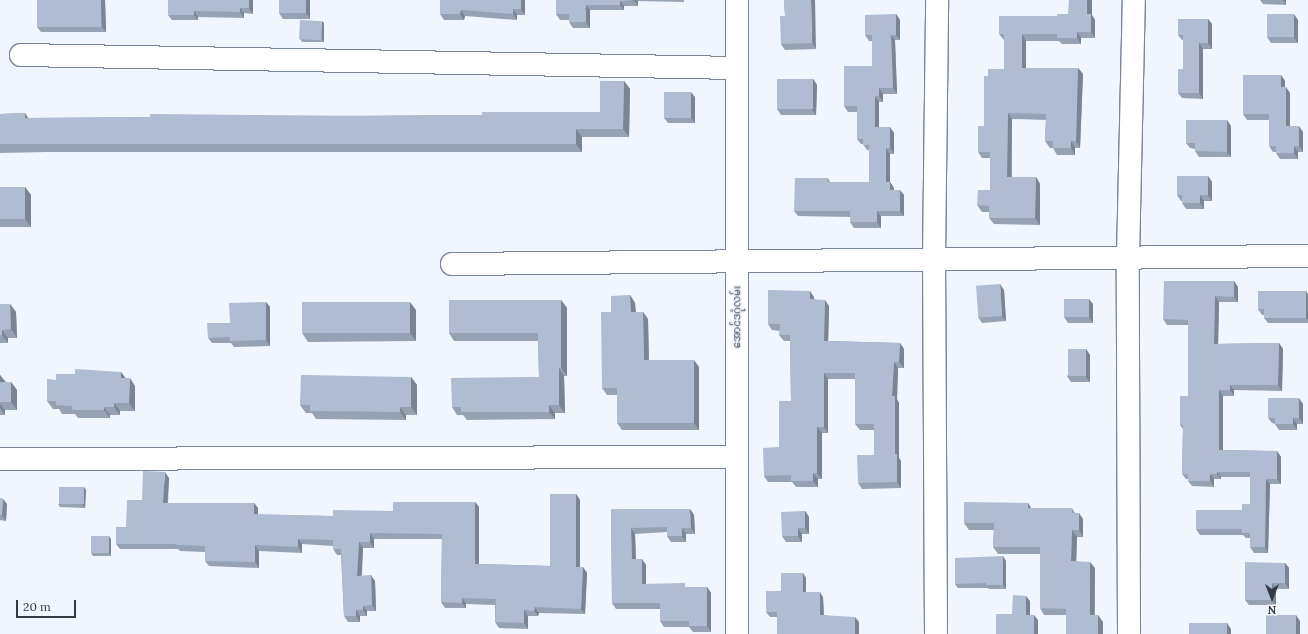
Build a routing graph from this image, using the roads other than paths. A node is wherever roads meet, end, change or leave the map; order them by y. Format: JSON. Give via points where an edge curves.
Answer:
{"nodes":[{"id":1,"x":737,"y":0,"type":"edge"},
{"id":2,"x":937,"y":0,"type":"edge"},
{"id":3,"x":1134,"y":0,"type":"edge"},
{"id":4,"x":21,"y":55,"type":"dead end"},
{"id":5,"x":737,"y":68,"type":"junction"},
{"id":6,"x":1308,"y":256,"type":"edge"},
{"id":7,"x":1128,"y":257,"type":"junction"},
{"id":8,"x":934,"y":259,"type":"junction"},
{"id":9,"x":737,"y":260,"type":"junction"},
{"id":10,"x":452,"y":264,"type":"dead end"},
{"id":11,"x":737,"y":457,"type":"junction"},
{"id":12,"x":0,"y":459,"type":"edge"},
{"id":13,"x":737,"y":634,"type":"edge"},
{"id":14,"x":936,"y":634,"type":"edge"},
{"id":15,"x":1129,"y":634,"type":"edge"}],
"edges":[{"from":1,"to":5,"type":"street","name":"အောင်ဒဂုံလမ်း"},
{"from":2,"to":8,"type":"street"},
{"from":3,"to":7,"type":"street"},
{"from":4,"to":5,"type":"street"},
{"from":5,"to":9,"type":"street","name":"အောင်ဒဂုံလမ်း"},
{"from":6,"to":7,"type":"street"},
{"from":7,"to":8,"type":"street"},
{"from":7,"to":15,"type":"street"},
{"from":8,"to":9,"type":"street"},
{"from":8,"to":14,"type":"street"},
{"from":9,"to":10,"type":"street"},
{"from":9,"to":11,"type":"street","name":"အောင်ဒဂုံလမ်း"},
{"from":11,"to":12,"type":"street"},
{"from":11,"to":13,"type":"street","name":"အောင်ဒဂုံလမ်း"}]}
